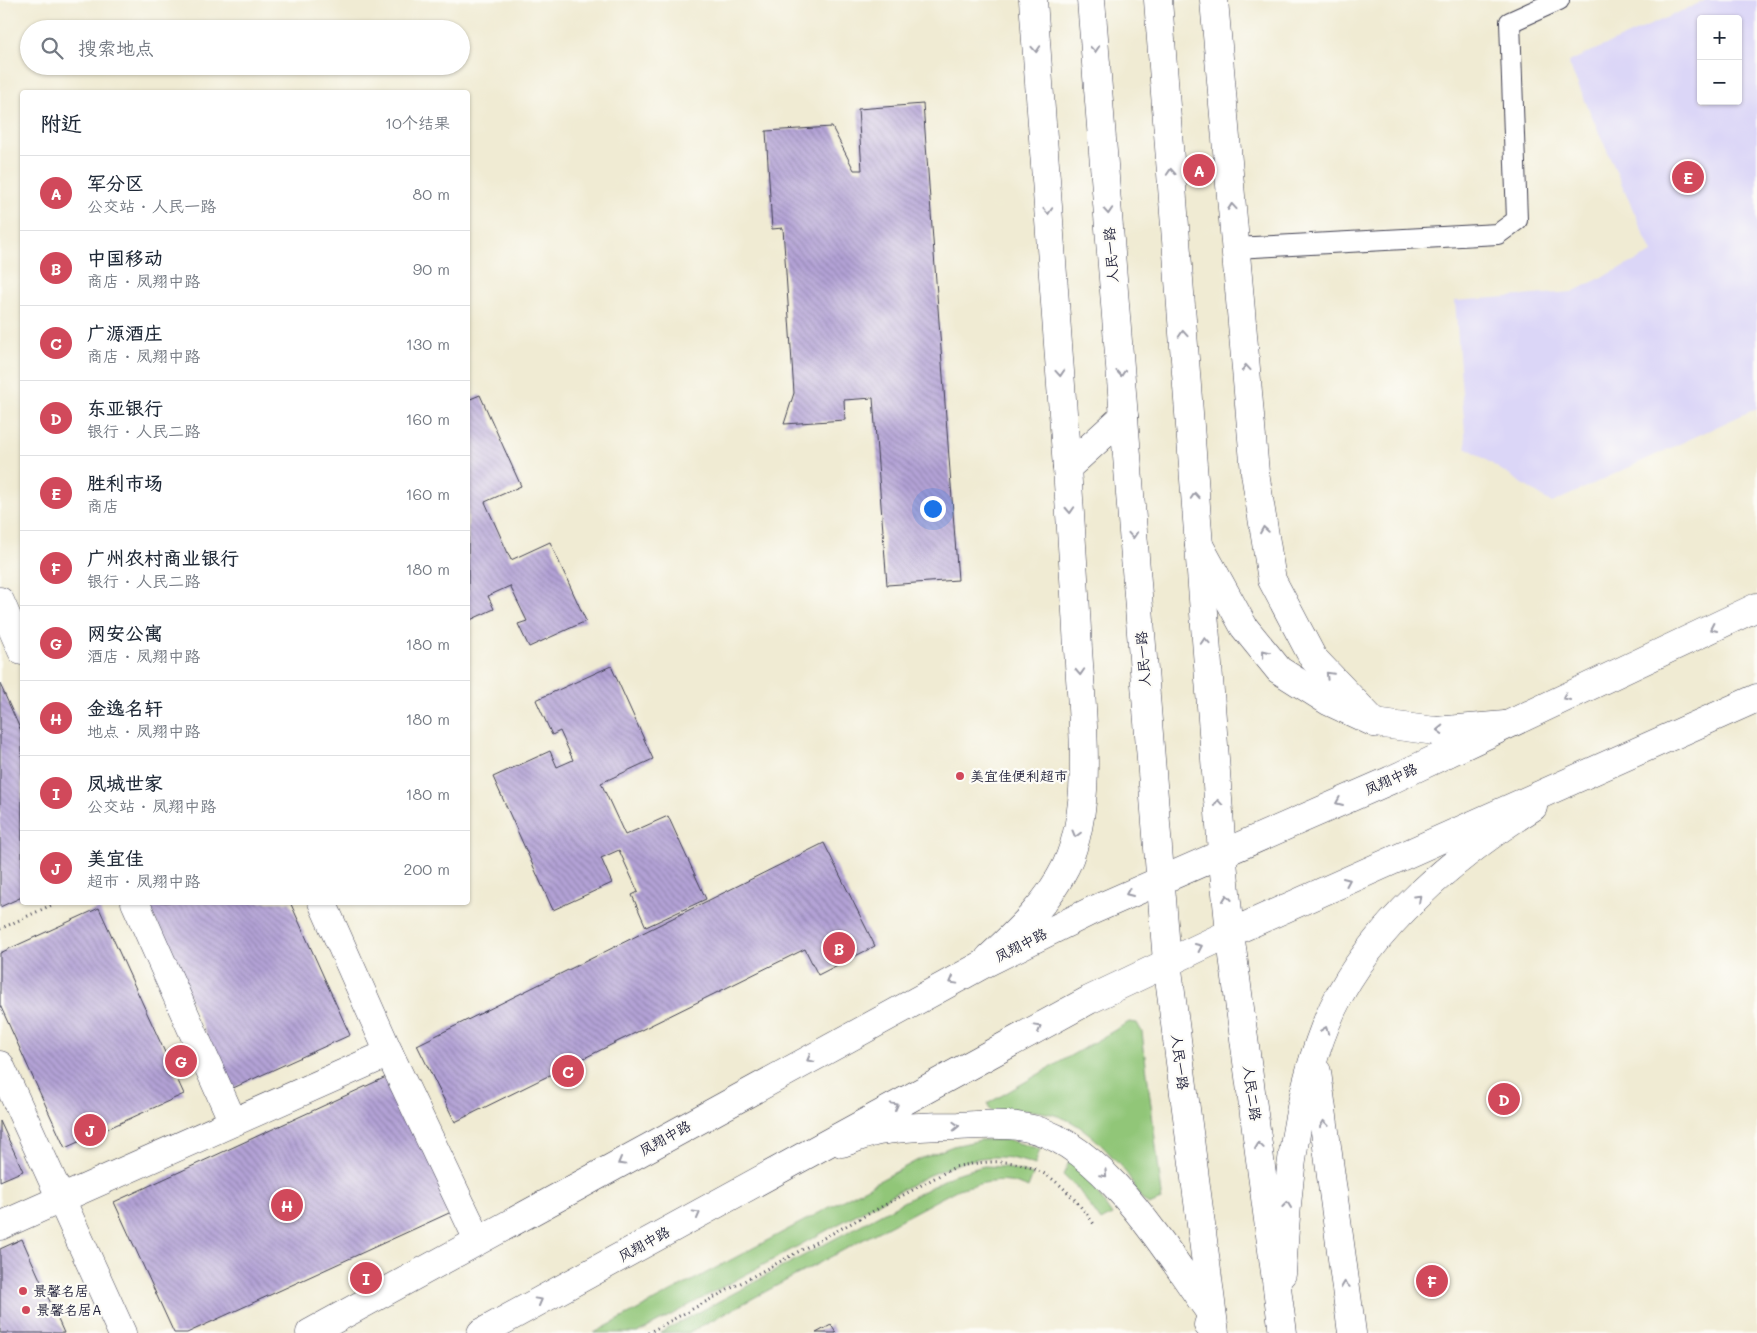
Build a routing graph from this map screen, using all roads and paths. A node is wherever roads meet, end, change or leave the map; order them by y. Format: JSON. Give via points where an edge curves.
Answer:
{"nodes":[{"id":1,"x":1033,"y":0,"type":"edge"},
{"id":2,"x":1091,"y":0,"type":"edge"},
{"id":3,"x":1158,"y":0,"type":"edge"},
{"id":4,"x":1214,"y":0,"type":"edge"},
{"id":5,"x":1559,"y":0,"type":"edge"},
{"id":6,"x":1236,"y":248,"type":"junction"},
{"id":7,"x":1124,"y":416,"type":"junction"},
{"id":8,"x":1068,"y":468,"type":"junction"},
{"id":9,"x":1198,"y":545,"type":"junction"},
{"id":10,"x":0,"y":601,"type":"edge"},
{"id":11,"x":1757,"y":607,"type":"edge"},
{"id":12,"x":20,"y":646,"type":"edge"},
{"id":13,"x":1757,"y":698,"type":"edge"},
{"id":14,"x":1375,"y":723,"type":"junction"},
{"id":15,"x":1506,"y":725,"type":"junction"},
{"id":16,"x":1572,"y":782,"type":"junction"},
{"id":17,"x":1222,"y":852,"type":"junction"},
{"id":18,"x":1160,"y":880,"type":"junction"},
{"id":19,"x":52,"y":905,"type":"edge"},
{"id":20,"x":136,"y":905,"type":"edge"},
{"id":21,"x":323,"y":905,"type":"edge"},
{"id":22,"x":0,"y":929,"type":"edge"},
{"id":23,"x":1230,"y":933,"type":"junction"},
{"id":24,"x":1167,"y":962,"type":"junction"},
{"id":25,"x":982,"y":965,"type":"junction"},
{"id":26,"x":389,"y":1052,"type":"junction"},
{"id":27,"x":1315,"y":1058,"type":"junction"},
{"id":28,"x":0,"y":1065,"type":"edge"},
{"id":29,"x":233,"y":1122,"type":"junction"},
{"id":30,"x":806,"y":1154,"type":"junction"},
{"id":31,"x":61,"y":1198,"type":"junction"},
{"id":32,"x":1094,"y":1224,"type":"dead end"},
{"id":33,"x":0,"y":1226,"type":"edge"},
{"id":34,"x":478,"y":1240,"type":"junction"},
{"id":35,"x":1280,"y":1306,"type":"junction"},
{"id":36,"x":1210,"y":1327,"type":"edge"},
{"id":37,"x":496,"y":1329,"type":"edge"},
{"id":38,"x":122,"y":1333,"type":"edge"},
{"id":39,"x":310,"y":1333,"type":"edge"},
{"id":40,"x":648,"y":1333,"type":"edge"},
{"id":41,"x":1284,"y":1333,"type":"edge"},
{"id":42,"x":1352,"y":1333,"type":"edge"}],
"edges":[{"from":1,"to":8,"type":"main road","one_way":true},
{"from":2,"to":7,"type":"main road","name":"人民一路","one_way":true},
{"from":9,"to":3,"type":"main road","one_way":true},
{"from":6,"to":4,"type":"main road","one_way":true},
{"from":5,"to":6,"type":"lane","via":[[1510,22],[1517,220],[1498,234]]},
{"from":14,"to":6,"type":"main road","one_way":true,"via":[[1313,658],[1272,580],[1255,473]]},
{"from":7,"to":8,"type":"main road"},
{"from":7,"to":18,"type":"main road","name":"人民一路","one_way":true},
{"from":8,"to":25,"type":"main road","one_way":true,"via":[[1084,748],[1078,830],[1066,865],[1047,899],[1020,930]]},
{"from":14,"to":9,"type":"main road","one_way":true,"via":[[1328,701],[1279,670],[1244,627]]},
{"from":17,"to":9,"type":"main road","one_way":true},
{"from":10,"to":12,"type":"main road"},
{"from":11,"to":15,"type":"main road","name":"凤翔中路","one_way":true},
{"from":13,"to":16,"type":"main road"},
{"from":15,"to":14,"type":"main road","one_way":true,"via":[[1435,731]]},
{"from":15,"to":17,"type":"main road","name":"凤翔中路","one_way":true,"via":[[1391,780]]},
{"from":23,"to":16,"type":"main road","one_way":true},
{"from":27,"to":16,"type":"main road","one_way":true,"via":[[1333,1008],[1356,968],[1394,921],[1448,870],[1495,832]]},
{"from":17,"to":18,"type":"main road","name":"凤翔中路"},
{"from":23,"to":17,"type":"main road","name":"人民二路","one_way":true},
{"from":18,"to":24,"type":"main road","name":"人民一路"},
{"from":18,"to":25,"type":"main road","name":"凤翔中路","one_way":true},
{"from":19,"to":22,"type":"path"},
{"from":20,"to":29,"type":"main road"},
{"from":21,"to":26,"type":"main road"},
{"from":24,"to":23,"type":"main road","one_way":true},
{"from":35,"to":23,"type":"main road","name":"人民二路","one_way":true},
{"from":30,"to":24,"type":"main road","one_way":true,"via":[[1089,1000]]},
{"from":24,"to":36,"type":"main road","name":"人民一路"},
{"from":25,"to":34,"type":"main road","name":"凤翔中路","one_way":true},
{"from":26,"to":29,"type":"main road"},
{"from":26,"to":34,"type":"main road"},
{"from":35,"to":27,"type":"main road","one_way":true,"via":[[1286,1210],[1296,1139]]},
{"from":42,"to":27,"type":"main road","one_way":true},
{"from":28,"to":31,"type":"main road"},
{"from":29,"to":31,"type":"main road"},
{"from":30,"to":36,"type":"main road","one_way":true,"via":[[878,1131],[925,1127],[1024,1127],[1058,1138],[1091,1160],[1124,1194]]},
{"from":37,"to":30,"type":"main road","name":"风翔中路","one_way":true},
{"from":31,"to":33,"type":"main road"},
{"from":31,"to":38,"type":"main road"},
{"from":32,"to":40,"type":"path","via":[[1074,1196],[1047,1174],[1013,1162],[984,1161],[956,1167]]},
{"from":34,"to":39,"type":"main road","name":"凤翔中路"},
{"from":35,"to":41,"type":"main road","name":"人民二路"}]}
